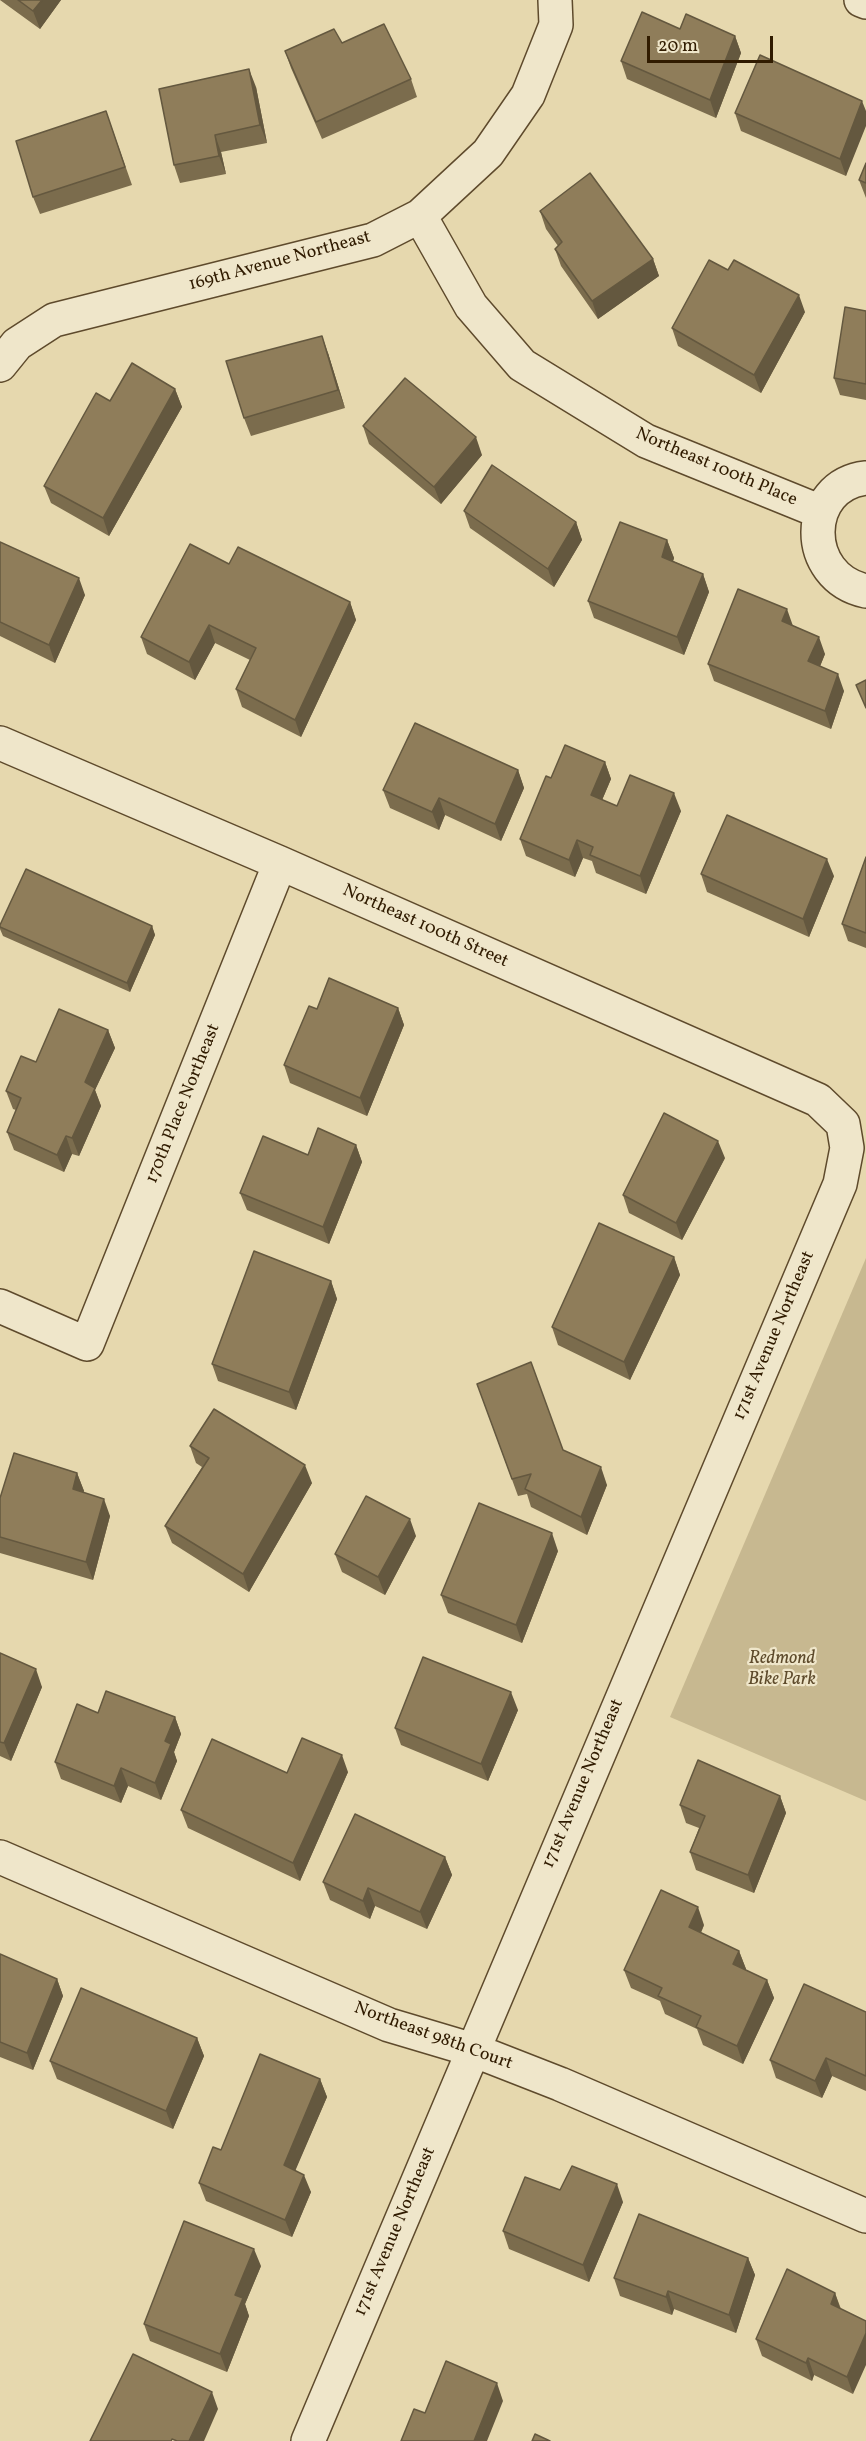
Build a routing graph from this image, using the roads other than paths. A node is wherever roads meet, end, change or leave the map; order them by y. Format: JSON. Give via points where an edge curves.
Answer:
{"nodes":[{"id":1,"x":555,"y":0,"type":"edge"},
{"id":2,"x":861,"y":0,"type":"edge"},
{"id":3,"x":866,"y":2,"type":"edge"},
{"id":4,"x":420,"y":216,"type":"junction"},
{"id":5,"x":0,"y":365,"type":"edge"},
{"id":6,"x":866,"y":478,"type":"edge"},
{"id":7,"x":821,"y":512,"type":"junction"},
{"id":8,"x":866,"y":591,"type":"edge"},
{"id":9,"x":0,"y":743,"type":"edge"},
{"id":10,"x":280,"y":863,"type":"junction"},
{"id":11,"x":843,"y":1124,"type":"joint"},
{"id":12,"x":0,"y":1306,"type":"edge"},
{"id":13,"x":0,"y":1857,"type":"edge"},
{"id":14,"x":473,"y":2050,"type":"junction"},
{"id":15,"x":866,"y":2216,"type":"edge"},
{"id":16,"x":308,"y":2441,"type":"edge"}],
"edges":[{"from":1,"to":4,"type":"street","name":"169th Avenue Northeast","via":[[556,25],[528,95],[488,153]]},
{"from":2,"to":3,"type":"street"},
{"from":4,"to":5,"type":"street","name":"169th Avenue Northeast","via":[[373,240],[54,320],[17,344]]},
{"from":4,"to":7,"type":"street","name":"Northeast 100th Place","via":[[471,306],[522,365],[646,441]]},
{"from":6,"to":7,"type":"street","via":[[844,485]]},
{"from":7,"to":8,"type":"street","via":[[817,530],[826,565],[837,579]]},
{"from":9,"to":10,"type":"street","name":"Northeast 100th Street"},
{"from":10,"to":11,"type":"street","name":"Northeast 100th Street","via":[[818,1100]]},
{"from":10,"to":12,"type":"street","name":"170th Place Northeast","via":[[87,1344]]},
{"from":11,"to":14,"type":"street","name":"171st Avenue Northeast","via":[[847,1148],[840,1184]]},
{"from":13,"to":14,"type":"street","name":"Northeast 98th Court","via":[[389,2025]]},
{"from":14,"to":15,"type":"street","name":"Northeast 98th Court"},
{"from":14,"to":16,"type":"street","name":"171st Avenue Northeast"}]}
